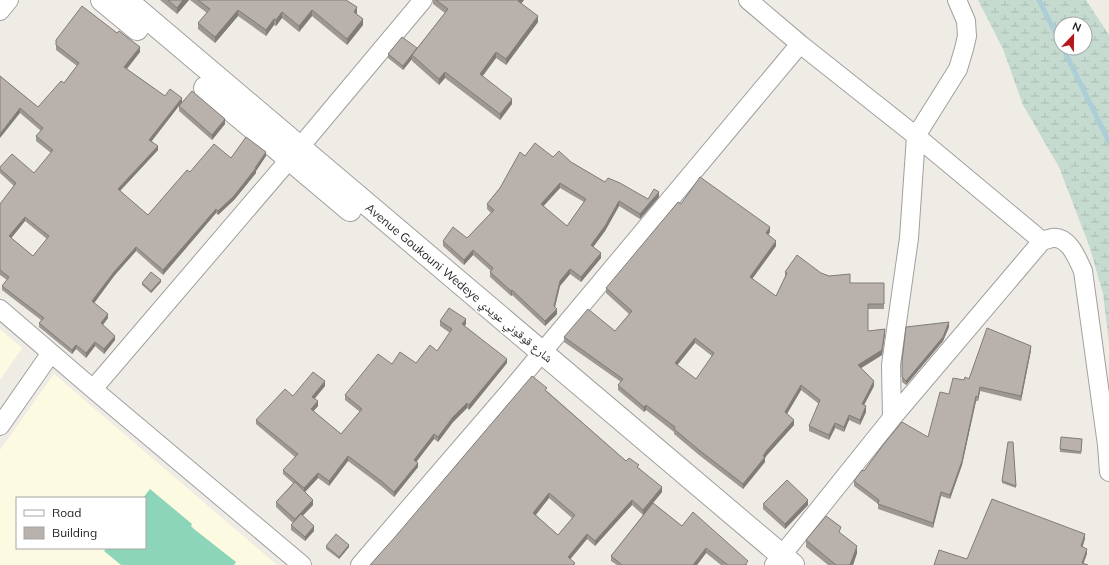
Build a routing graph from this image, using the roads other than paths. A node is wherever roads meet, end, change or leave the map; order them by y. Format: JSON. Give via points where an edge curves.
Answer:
{"nodes":[{"id":1,"x":9,"y":0,"type":"edge"},
{"id":2,"x":102,"y":0,"type":"edge"},
{"id":3,"x":126,"y":0,"type":"edge"},
{"id":4,"x":423,"y":0,"type":"edge"},
{"id":5,"x":748,"y":0,"type":"edge"},
{"id":6,"x":957,"y":0,"type":"edge"},
{"id":7,"x":0,"y":11,"type":"edge"},
{"id":8,"x":800,"y":44,"type":"junction"},
{"id":9,"x":916,"y":136,"type":"junction"},
{"id":10,"x":294,"y":153,"type":"junction"},
{"id":11,"x":1042,"y":241,"type":"junction"},
{"id":12,"x":0,"y":308,"type":"edge"},
{"id":13,"x":51,"y":353,"type":"junction"},
{"id":14,"x":537,"y":358,"type":"junction"},
{"id":15,"x":93,"y":390,"type":"junction"},
{"id":16,"x":892,"y":418,"type":"junction"},
{"id":17,"x":0,"y":426,"type":"edge"},
{"id":18,"x":1109,"y":472,"type":"edge"},
{"id":19,"x":780,"y":563,"type":"edge"},
{"id":20,"x":302,"y":565,"type":"edge"},
{"id":21,"x":360,"y":565,"type":"edge"}],
"edges":[{"from":1,"to":7,"type":"street"},
{"from":2,"to":10,"type":"street","name":"Avenue Goukouni Wedeye شارع قوقوني عويدي"},
{"from":3,"to":10,"type":"street","name":"Avenue Goukouni Wedeye شارع قوقوني عويدي"},
{"from":4,"to":10,"type":"street"},
{"from":5,"to":8,"type":"street"},
{"from":6,"to":9,"type":"street","via":[[966,20],[967,36],[958,69]]},
{"from":8,"to":9,"type":"street"},
{"from":8,"to":14,"type":"street"},
{"from":9,"to":11,"type":"street"},
{"from":9,"to":16,"type":"street","via":[[909,238],[891,365]]},
{"from":10,"to":14,"type":"street","name":"Avenue Goukouni Wedeye شارع قوقوني عويدي"},
{"from":10,"to":15,"type":"street"},
{"from":11,"to":16,"type":"street"},
{"from":11,"to":18,"type":"street","via":[[1052,238],[1070,246],[1083,271]]},
{"from":12,"to":13,"type":"street"},
{"from":13,"to":15,"type":"street"},
{"from":13,"to":17,"type":"street"},
{"from":14,"to":19,"type":"street","name":"Avenue Goukouni Wedeye شارع قوقوني عويدي"},
{"from":14,"to":21,"type":"street"},
{"from":15,"to":20,"type":"street"},
{"from":16,"to":19,"type":"street"}]}
